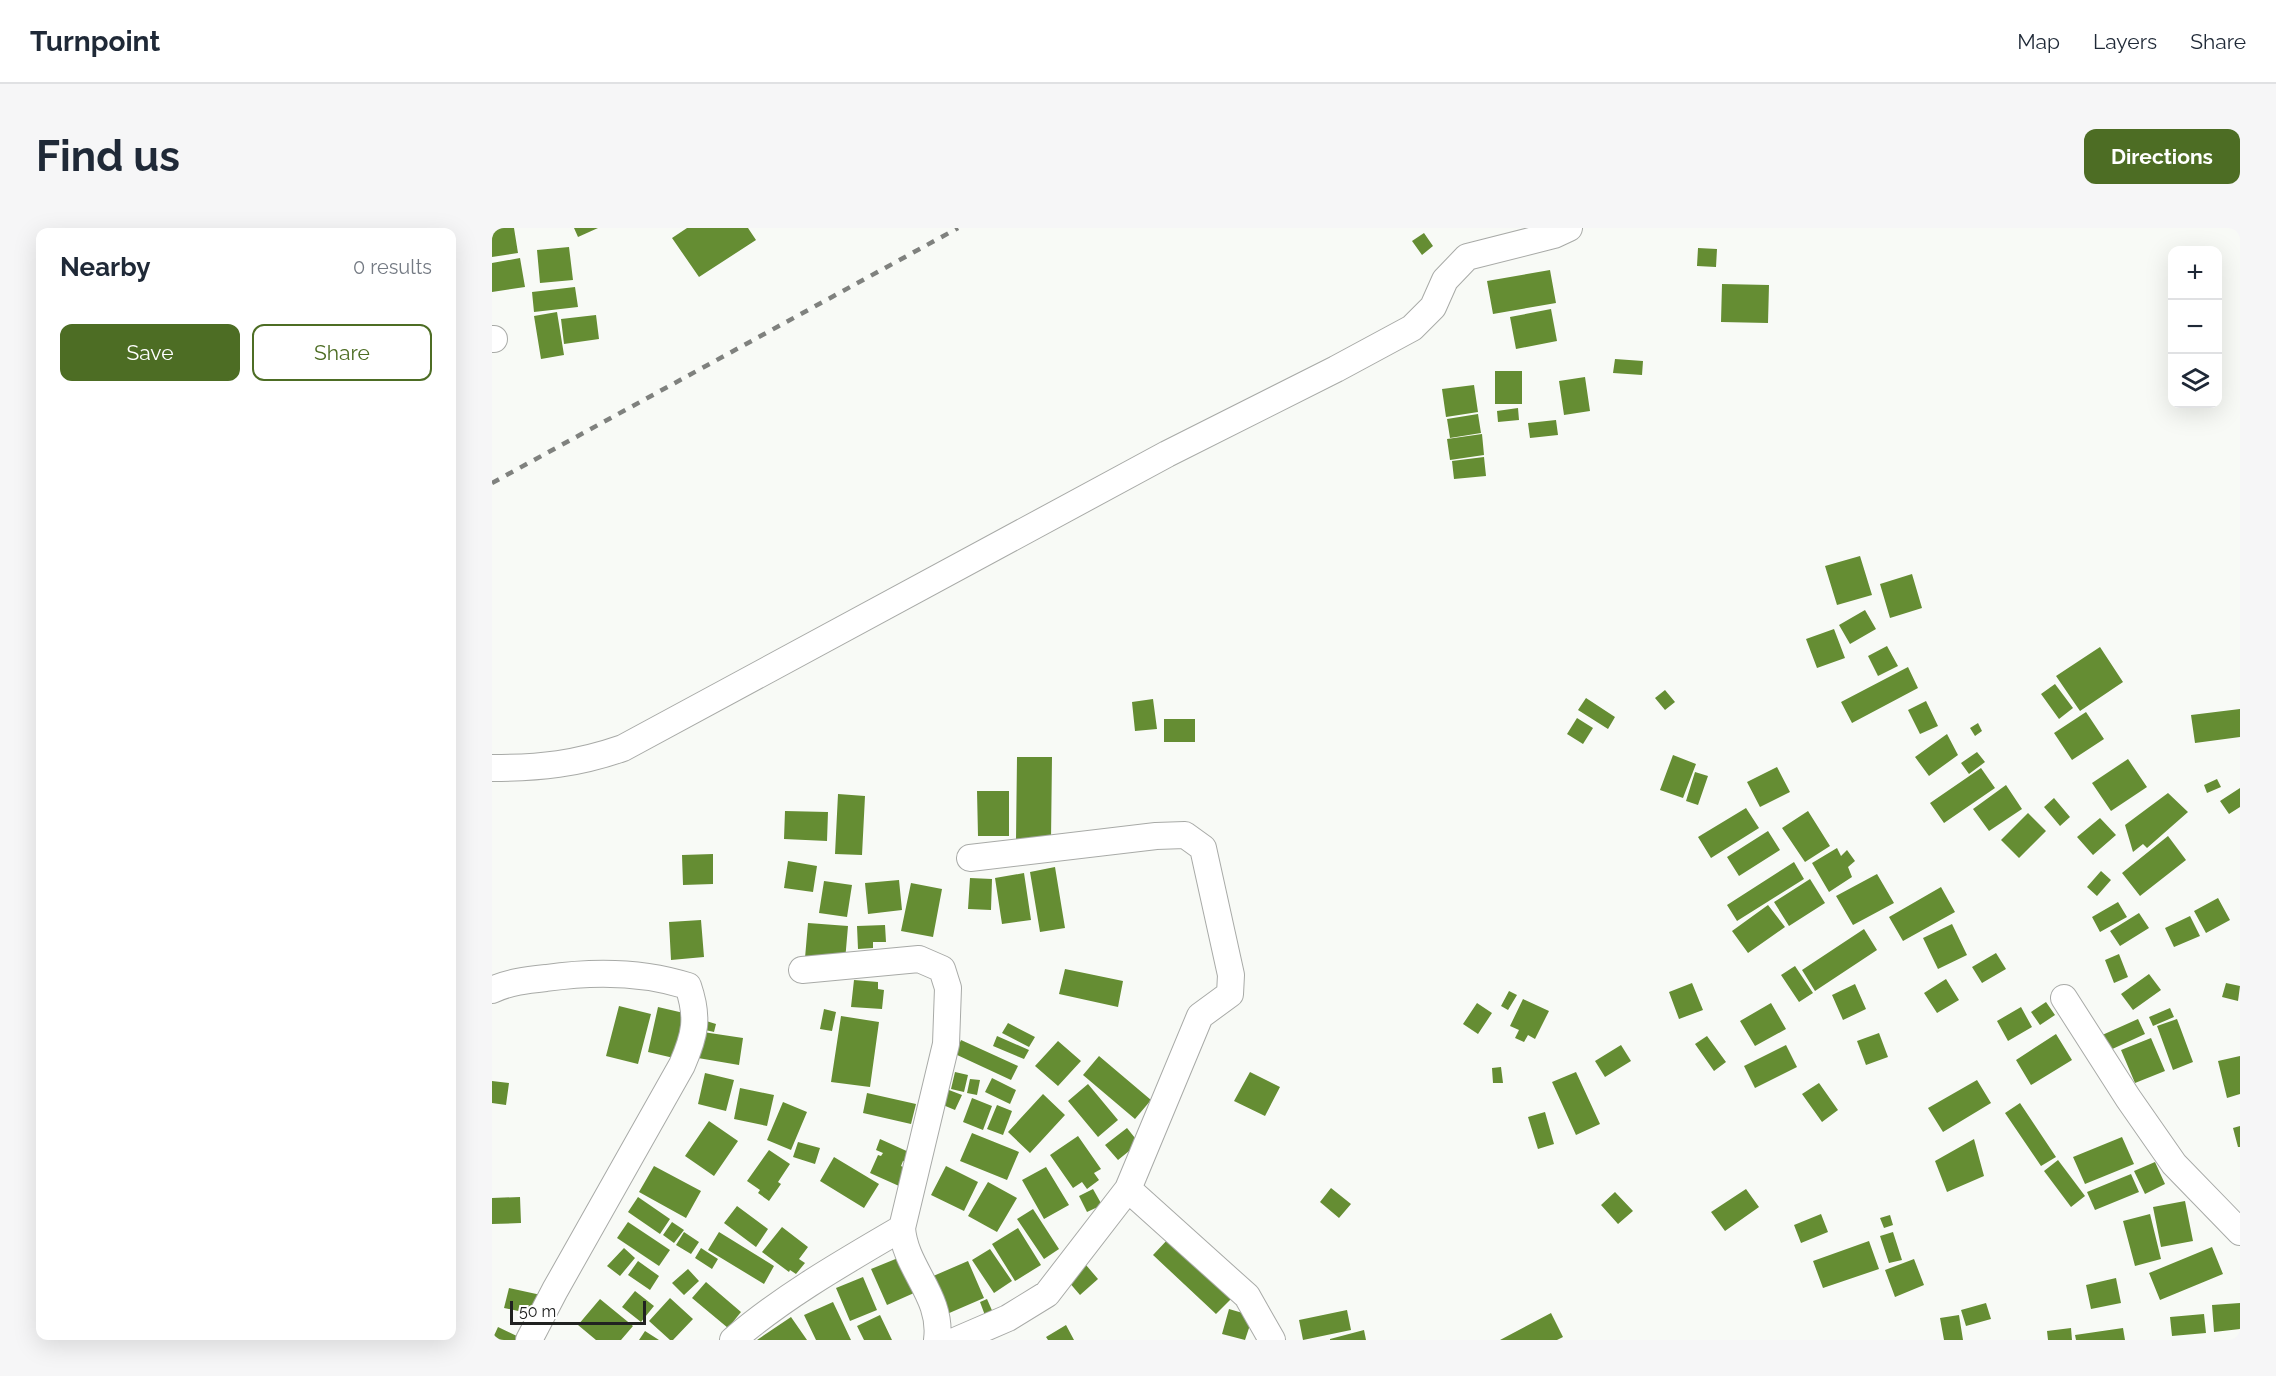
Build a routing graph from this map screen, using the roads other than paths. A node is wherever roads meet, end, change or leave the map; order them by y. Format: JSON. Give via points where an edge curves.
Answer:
{"nodes":[{"id":1,"x":1569,"y":228,"type":"edge"},
{"id":2,"x":492,"y":768,"type":"edge"},
{"id":3,"x":970,"y":858,"type":"dead end"},
{"id":4,"x":802,"y":970,"type":"dead end"},
{"id":5,"x":492,"y":990,"type":"edge"},
{"id":6,"x":2064,"y":998,"type":"dead end"},
{"id":7,"x":1128,"y":1189,"type":"junction"},
{"id":8,"x":902,"y":1228,"type":"junction"},
{"id":9,"x":2240,"y":1233,"type":"edge"},
{"id":10,"x":529,"y":1340,"type":"edge"},
{"id":11,"x":733,"y":1340,"type":"edge"},
{"id":12,"x":937,"y":1340,"type":"edge"},
{"id":13,"x":957,"y":1340,"type":"edge"},
{"id":14,"x":1272,"y":1340,"type":"edge"}],
"edges":[{"from":1,"to":2,"type":"street","via":[[1467,258],[1445,280],[1432,307],[1412,328],[1167,454],[623,748],[589,760],[530,768]]},
{"from":3,"to":7,"type":"street","via":[[1156,836],[1185,835],[1203,848],[1232,975],[1230,994],[1200,1016]]},
{"from":4,"to":8,"type":"street","via":[[919,960],[942,969],[948,988],[946,1044]]},
{"from":5,"to":10,"type":"street","via":[[506,983],[586,974],[662,978],[688,986],[696,1022],[682,1065]]},
{"from":6,"to":9,"type":"street","via":[[2174,1164]]},
{"from":7,"to":13,"type":"street","via":[[1047,1294],[1008,1318]]},
{"from":7,"to":14,"type":"street","via":[[1247,1296]]},
{"from":8,"to":11,"type":"street","via":[[756,1320]]},
{"from":8,"to":12,"type":"street","via":[[903,1245],[936,1308]]}]}
